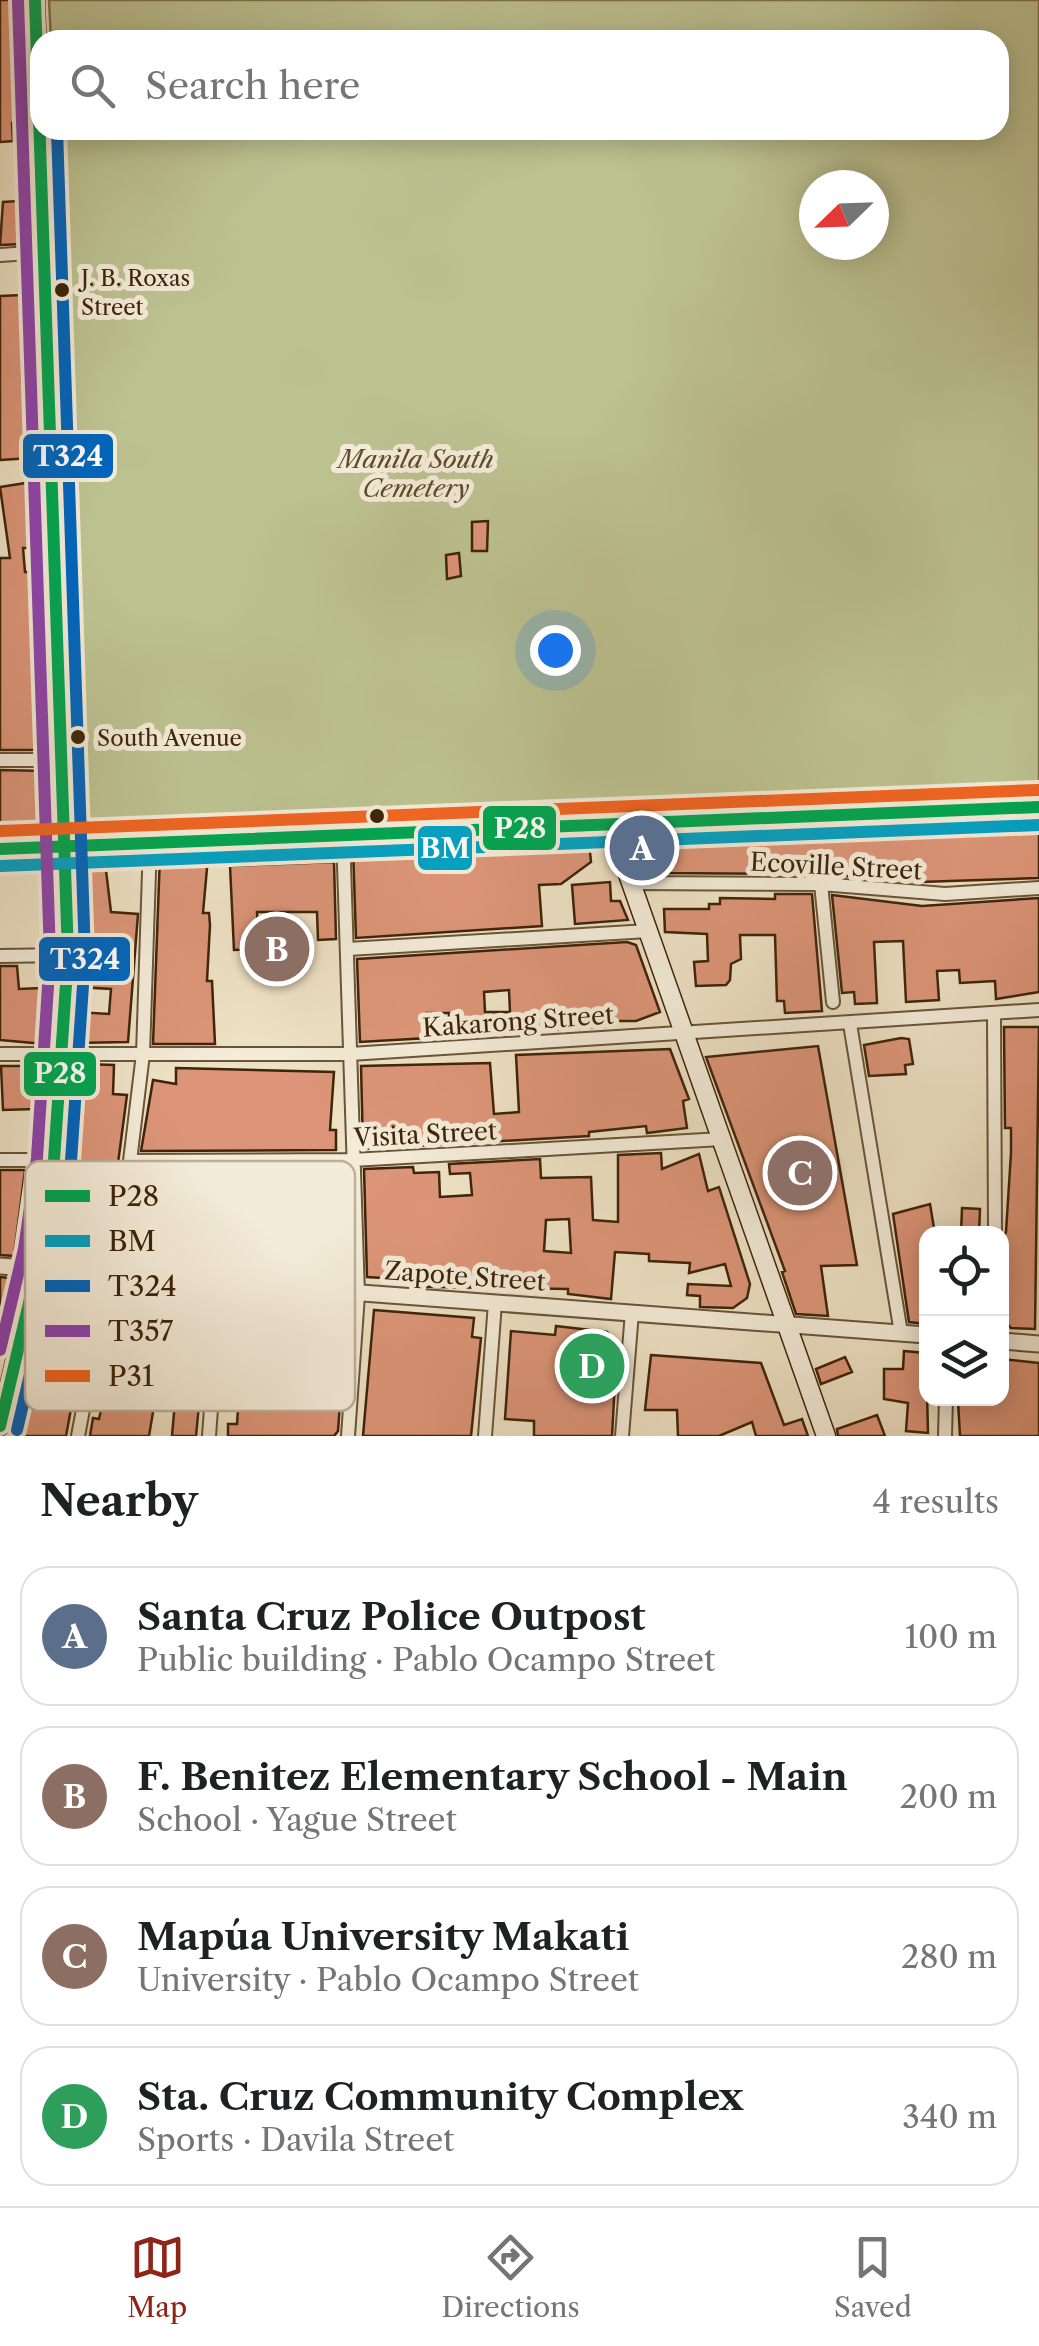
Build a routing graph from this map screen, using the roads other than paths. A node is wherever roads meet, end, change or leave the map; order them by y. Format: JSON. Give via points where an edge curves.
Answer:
{"nodes":[{"id":1,"x":35,"y":0,"type":"edge"},
{"id":2,"x":36,"y":30,"type":"edge"},
{"id":3,"x":40,"y":140,"type":"edge"},
{"id":4,"x":44,"y":252,"type":"junction"},
{"id":5,"x":0,"y":255,"type":"edge"},
{"id":6,"x":0,"y":760,"type":"edge"},
{"id":7,"x":63,"y":760,"type":"junction"},
{"id":8,"x":1039,"y":807,"type":"edge"},
{"id":9,"x":610,"y":823,"type":"junction"},
{"id":10,"x":344,"y":834,"type":"junction"},
{"id":11,"x":150,"y":842,"type":"junction"},
{"id":12,"x":66,"y":846,"type":"junction"},
{"id":13,"x":0,"y":849,"type":"edge"},
{"id":14,"x":630,"y":883,"type":"junction"},
{"id":15,"x":821,"y":884,"type":"junction"},
{"id":16,"x":1039,"y":888,"type":"edge"},
{"id":17,"x":648,"y":931,"type":"junction"},
{"id":18,"x":348,"y":949,"type":"junction"},
{"id":19,"x":68,"y":955,"type":"junction"},
{"id":20,"x":0,"y":956,"type":"edge"},
{"id":21,"x":833,"y":1002,"type":"dead end"},
{"id":22,"x":1039,"y":1010,"type":"edge"},
{"id":23,"x":994,"y":1014,"type":"junction"},
{"id":24,"x":850,"y":1024,"type":"junction"},
{"id":25,"x":685,"y":1034,"type":"junction"},
{"id":26,"x":0,"y":1054,"type":"edge"},
{"id":27,"x":64,"y":1054,"type":"junction"},
{"id":28,"x":144,"y":1054,"type":"junction"},
{"id":29,"x":350,"y":1054,"type":"junction"},
{"id":30,"x":722,"y":1140,"type":"junction"},
{"id":31,"x":0,"y":1160,"type":"edge"},
{"id":32,"x":54,"y":1160,"type":"joint"},
{"id":33,"x":352,"y":1160,"type":"junction"},
{"id":34,"x":130,"y":1161,"type":"joint"},
{"id":35,"x":995,"y":1226,"type":"edge"},
{"id":36,"x":355,"y":1228,"type":"edge"},
{"id":37,"x":0,"y":1266,"type":"edge"},
{"id":38,"x":25,"y":1268,"type":"edge"},
{"id":39,"x":355,"y":1295,"type":"edge"},
{"id":40,"x":358,"y":1295,"type":"junction"},
{"id":41,"x":495,"y":1303,"type":"junction"},
{"id":42,"x":632,"y":1312,"type":"junction"},
{"id":43,"x":25,"y":1318,"type":"edge"},
{"id":44,"x":785,"y":1326,"type":"junction"},
{"id":45,"x":901,"y":1333,"type":"junction"},
{"id":46,"x":919,"y":1334,"type":"edge"},
{"id":47,"x":355,"y":1337,"type":"edge"},
{"id":48,"x":1009,"y":1342,"type":"edge"},
{"id":49,"x":1039,"y":1344,"type":"edge"},
{"id":50,"x":946,"y":1406,"type":"edge"},
{"id":51,"x":83,"y":1411,"type":"edge"},
{"id":52,"x":211,"y":1411,"type":"edge"},
{"id":53,"x":350,"y":1411,"type":"edge"},
{"id":54,"x":0,"y":1421,"type":"edge"},
{"id":55,"x":78,"y":1436,"type":"edge"},
{"id":56,"x":209,"y":1436,"type":"edge"},
{"id":57,"x":348,"y":1436,"type":"edge"},
{"id":58,"x":485,"y":1436,"type":"edge"},
{"id":59,"x":622,"y":1436,"type":"edge"},
{"id":60,"x":826,"y":1436,"type":"edge"},
{"id":61,"x":945,"y":1436,"type":"edge"}],
"edges":[{"from":1,"to":2,"type":"main road"},
{"from":3,"to":4,"type":"main road"},
{"from":4,"to":5,"type":"street"},
{"from":4,"to":7,"type":"main road"},
{"from":6,"to":7,"type":"street"},
{"from":7,"to":12,"type":"main road"},
{"from":8,"to":9,"type":"main road"},
{"from":9,"to":10,"type":"main road"},
{"from":9,"to":14,"type":"main road"},
{"from":10,"to":11,"type":"main road"},
{"from":10,"to":18,"type":"street"},
{"from":11,"to":12,"type":"main road"},
{"from":11,"to":28,"type":"street"},
{"from":12,"to":13,"type":"main road"},
{"from":12,"to":19,"type":"main road"},
{"from":14,"to":15,"type":"street","name":"Ecoville Street"},
{"from":14,"to":17,"type":"main road"},
{"from":15,"to":16,"type":"street","name":"Ecoville Street","via":[[945,894]]},
{"from":15,"to":21,"type":"street"},
{"from":17,"to":18,"type":"street"},
{"from":17,"to":25,"type":"main road"},
{"from":18,"to":29,"type":"street"},
{"from":19,"to":20,"type":"street"},
{"from":19,"to":27,"type":"main road"},
{"from":22,"to":23,"type":"street","name":"Kakarong Street"},
{"from":23,"to":24,"type":"street","name":"Kakarong Street"},
{"from":23,"to":35,"type":"street"},
{"from":24,"to":25,"type":"street","name":"Kakarong Street"},
{"from":24,"to":45,"type":"street"},
{"from":25,"to":29,"type":"street","name":"Kakarong Street"},
{"from":25,"to":30,"type":"main road"},
{"from":26,"to":27,"type":"street","name":"Kakarong Street"},
{"from":27,"to":28,"type":"street","name":"Kakarong Street"},
{"from":27,"to":32,"type":"main road"},
{"from":28,"to":29,"type":"street","name":"Kakarong Street"},
{"from":28,"to":34,"type":"street"},
{"from":29,"to":33,"type":"street"},
{"from":30,"to":33,"type":"street","name":"Visita Street"},
{"from":30,"to":44,"type":"main road"},
{"from":31,"to":32,"type":"street"},
{"from":33,"to":34,"type":"street","name":"Visita Street"},
{"from":36,"to":40,"type":"street"},
{"from":37,"to":38,"type":"street","name":"Zapote Street"},
{"from":39,"to":40,"type":"street","name":"Zapote Street"},
{"from":40,"to":41,"type":"street","name":"Zapote Street"},
{"from":40,"to":47,"type":"street"},
{"from":41,"to":42,"type":"street","name":"Zapote Street"},
{"from":41,"to":58,"type":"street"},
{"from":42,"to":44,"type":"street","name":"Zapote Street"},
{"from":42,"to":59,"type":"street"},
{"from":43,"to":54,"type":"main road"},
{"from":44,"to":45,"type":"street","name":"Zapote Street"},
{"from":44,"to":60,"type":"main road"},
{"from":45,"to":46,"type":"street","name":"Zapote Street"},
{"from":48,"to":49,"type":"street"},
{"from":50,"to":61,"type":"street"},
{"from":51,"to":55,"type":"street"},
{"from":52,"to":56,"type":"street"},
{"from":53,"to":57,"type":"street"}]}
